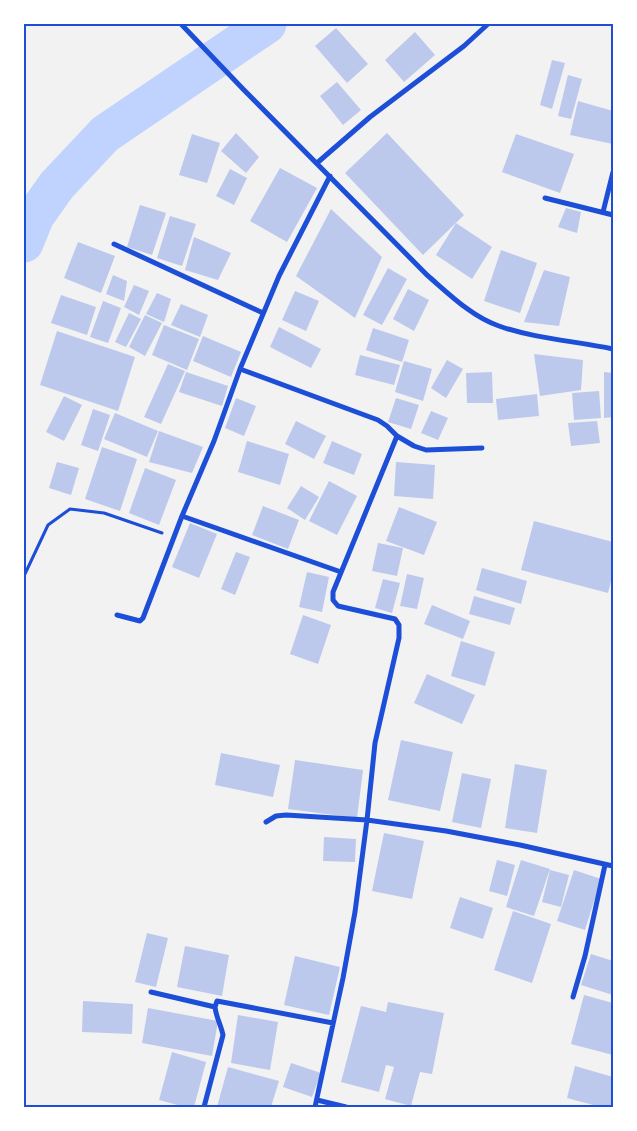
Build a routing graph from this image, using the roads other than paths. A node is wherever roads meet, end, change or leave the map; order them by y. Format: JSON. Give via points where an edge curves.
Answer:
{"nodes":[{"id":1,"x":182,"y":24,"type":"edge"},
{"id":2,"x":488,"y":24,"type":"edge"},
{"id":3,"x":316,"y":163,"type":"junction"},
{"id":4,"x":613,"y":172,"type":"edge"},
{"id":5,"x":330,"y":176,"type":"junction"},
{"id":6,"x":545,"y":198,"type":"dead end"},
{"id":7,"x":603,"y":212,"type":"junction"},
{"id":8,"x":613,"y":215,"type":"edge"},
{"id":9,"x":114,"y":244,"type":"dead end"},
{"id":10,"x":263,"y":313,"type":"junction"},
{"id":11,"x":613,"y":349,"type":"edge"},
{"id":12,"x":240,"y":368,"type":"junction"},
{"id":13,"x":397,"y":436,"type":"junction"},
{"id":14,"x":482,"y":448,"type":"dead end"},
{"id":15,"x":182,"y":516,"type":"junction"},
{"id":16,"x":341,"y":572,"type":"junction"},
{"id":17,"x":117,"y":614,"type":"dead end"},
{"id":18,"x":367,"y":820,"type":"junction"},
{"id":19,"x":266,"y":822,"type":"dead end"},
{"id":20,"x":605,"y":864,"type":"junction"},
{"id":21,"x":613,"y":866,"type":"edge"},
{"id":22,"x":151,"y":992,"type":"dead end"},
{"id":23,"x":573,"y":997,"type":"dead end"},
{"id":24,"x":215,"y":1007,"type":"junction"},
{"id":25,"x":334,"y":1023,"type":"junction"},
{"id":26,"x":317,"y":1100,"type":"junction"},
{"id":27,"x":204,"y":1107,"type":"edge"},
{"id":28,"x":315,"y":1107,"type":"edge"},
{"id":29,"x":346,"y":1107,"type":"edge"}],
"edges":[{"from":1,"to":3,"type":"street"},
{"from":2,"to":3,"type":"street"},
{"from":3,"to":5,"type":"street"},
{"from":4,"to":7,"type":"street"},
{"from":5,"to":10,"type":"street"},
{"from":5,"to":11,"type":"street","via":[[427,275],[482,318],[518,332]]},
{"from":6,"to":7,"type":"street"},
{"from":7,"to":8,"type":"street"},
{"from":9,"to":10,"type":"street"},
{"from":10,"to":12,"type":"street"},
{"from":12,"to":13,"type":"street","via":[[378,420]]},
{"from":12,"to":15,"type":"street"},
{"from":13,"to":14,"type":"street","via":[[426,450]]},
{"from":13,"to":16,"type":"street"},
{"from":15,"to":16,"type":"street"},
{"from":15,"to":17,"type":"street","via":[[143,618],[140,621]]},
{"from":16,"to":18,"type":"street","via":[[333,592],[337,606],[395,619],[399,625],[399,638],[375,743]]},
{"from":18,"to":19,"type":"street","via":[[286,815]]},
{"from":18,"to":20,"type":"street","via":[[455,832]]},
{"from":18,"to":25,"type":"street"},
{"from":20,"to":21,"type":"street"},
{"from":20,"to":23,"type":"street"},
{"from":22,"to":24,"type":"street"},
{"from":24,"to":25,"type":"street","via":[[217,1001]]},
{"from":24,"to":27,"type":"street","via":[[223,1035]]},
{"from":25,"to":26,"type":"street"},
{"from":26,"to":28,"type":"street"},
{"from":26,"to":29,"type":"street"}]}
